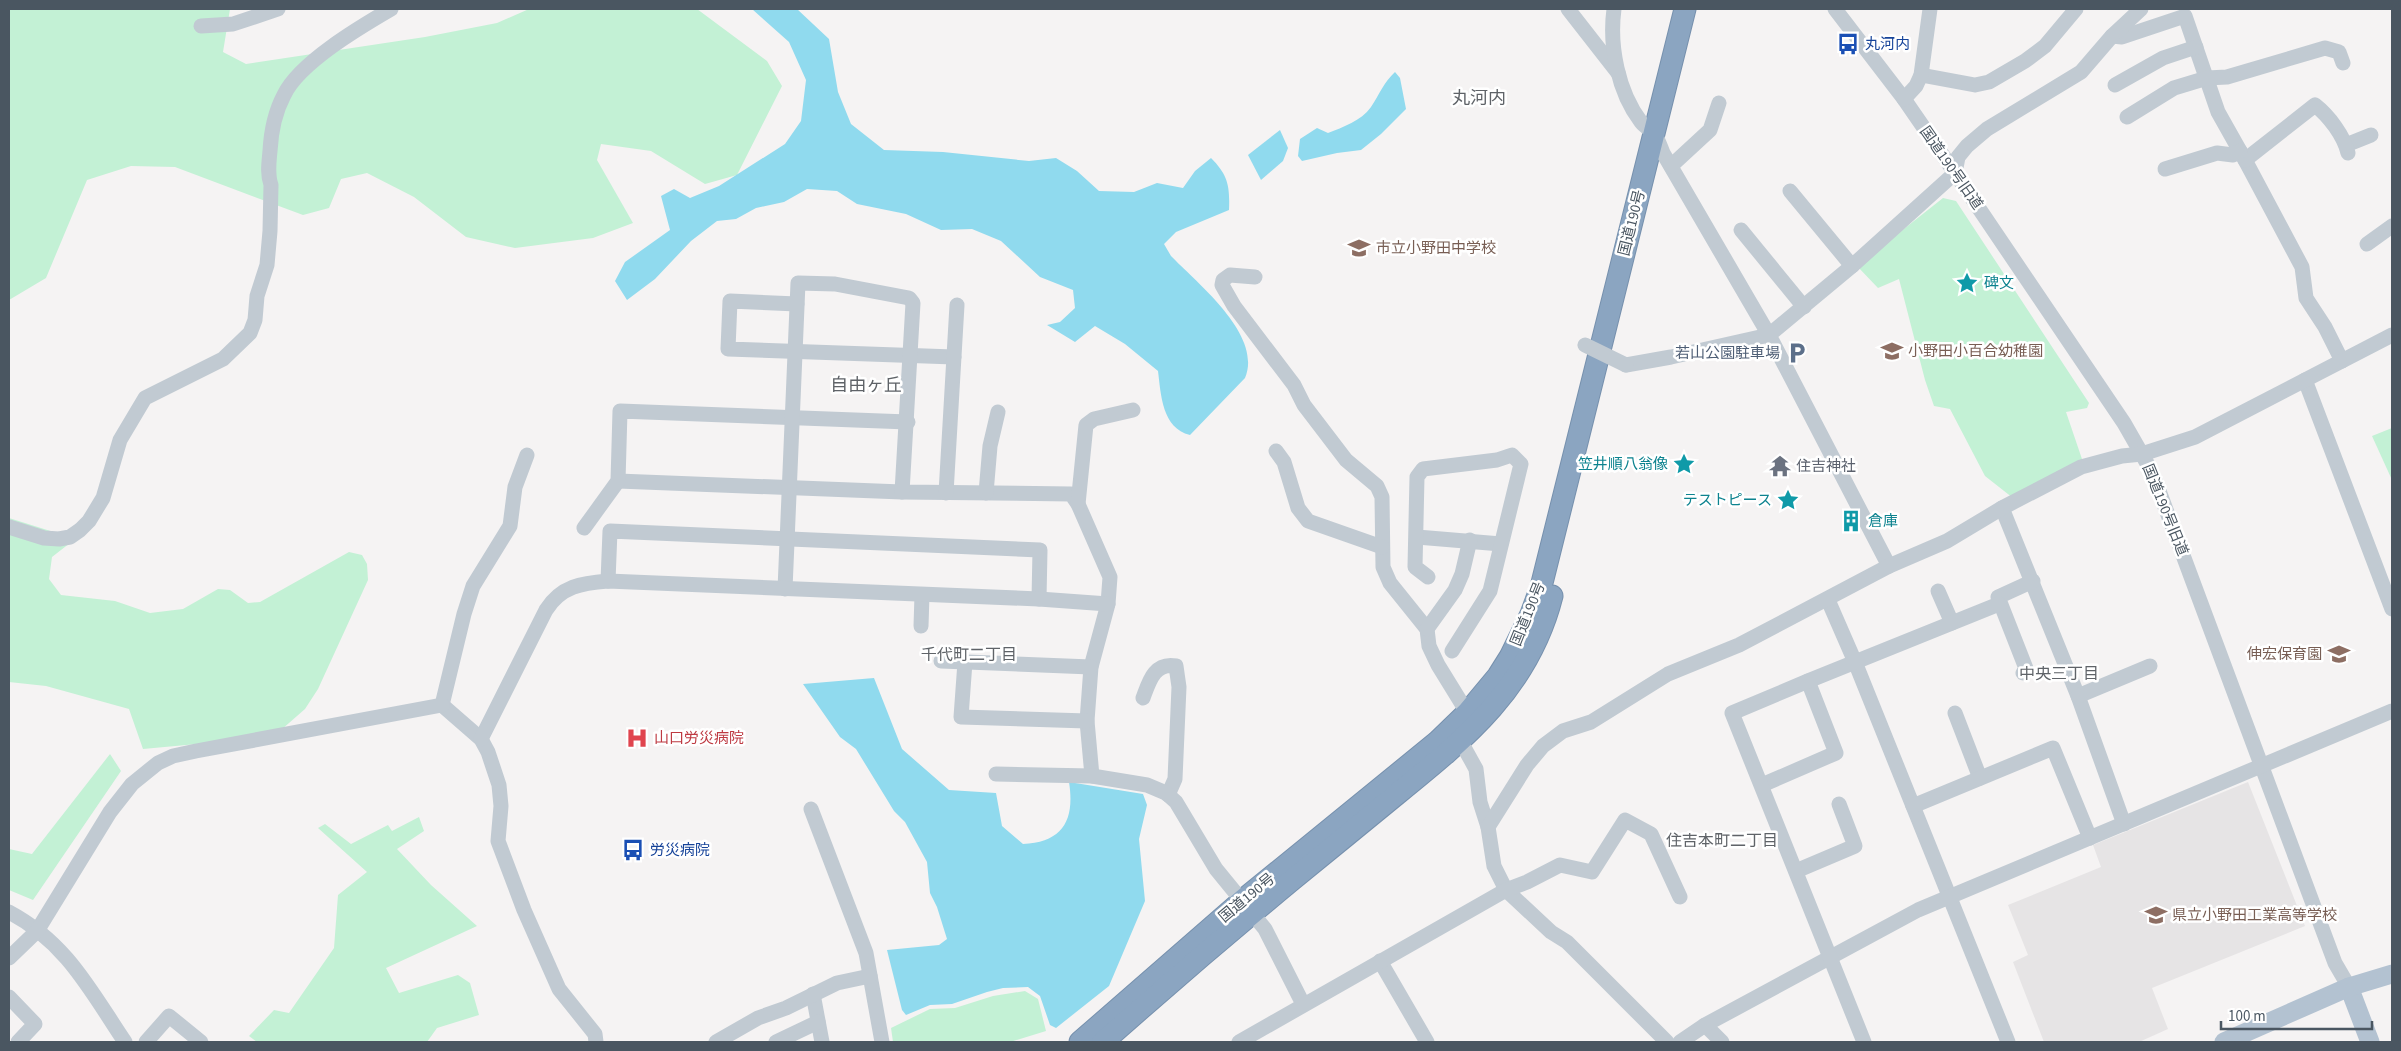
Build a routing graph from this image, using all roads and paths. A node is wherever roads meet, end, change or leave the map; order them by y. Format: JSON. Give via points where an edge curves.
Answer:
{"nodes":[{"id":1,"x":278,"y":9,"type":"edge"},
{"id":2,"x":391,"y":9,"type":"edge"},
{"id":3,"x":1568,"y":9,"type":"edge"},
{"id":4,"x":1614,"y":9,"type":"edge"},
{"id":5,"x":1685,"y":9,"type":"edge"},
{"id":6,"x":1700,"y":9,"type":"edge"},
{"id":7,"x":1835,"y":9,"type":"edge"},
{"id":8,"x":1930,"y":9,"type":"edge"},
{"id":9,"x":2076,"y":9,"type":"edge"},
{"id":10,"x":2141,"y":9,"type":"edge"},
{"id":11,"x":201,"y":26,"type":"dead end"},
{"id":12,"x":2112,"y":36,"type":"junction"},
{"id":13,"x":2196,"y":47,"type":"junction"},
{"id":14,"x":2343,"y":63,"type":"dead end"},
{"id":15,"x":1619,"y":74,"type":"junction"},
{"id":16,"x":1921,"y":75,"type":"junction"},
{"id":17,"x":2207,"y":78,"type":"junction"},
{"id":18,"x":2115,"y":85,"type":"dead end"},
{"id":19,"x":1904,"y":99,"type":"junction"},
{"id":20,"x":1719,"y":103,"type":"dead end"},
{"id":21,"x":2127,"y":117,"type":"dead end"},
{"id":22,"x":2370,"y":135,"type":"dead end"},
{"id":23,"x":1663,"y":151,"type":"junction"},
{"id":24,"x":2243,"y":156,"type":"junction"},
{"id":25,"x":2165,"y":169,"type":"dead end"},
{"id":26,"x":1955,"y":173,"type":"junction"},
{"id":27,"x":1790,"y":191,"type":"dead end"},
{"id":28,"x":2392,"y":226,"type":"edge"},
{"id":29,"x":1741,"y":230,"type":"dead end"},
{"id":30,"x":2367,"y":244,"type":"dead end"},
{"id":31,"x":1852,"y":266,"type":"junction"},
{"id":32,"x":1256,"y":277,"type":"dead end"},
{"id":33,"x":797,"y":304,"type":"junction"},
{"id":34,"x":957,"y":305,"type":"dead end"},
{"id":35,"x":1804,"y":307,"type":"junction"},
{"id":36,"x":1769,"y":335,"type":"junction"},
{"id":37,"x":2392,"y":335,"type":"edge"},
{"id":38,"x":1585,"y":345,"type":"dead end"},
{"id":39,"x":794,"y":353,"type":"junction"},
{"id":40,"x":910,"y":356,"type":"junction"},
{"id":41,"x":954,"y":357,"type":"junction"},
{"id":42,"x":2342,"y":361,"type":"junction"},
{"id":43,"x":2305,"y":380,"type":"junction"},
{"id":44,"x":1133,"y":410,"type":"dead end"},
{"id":45,"x":998,"y":412,"type":"dead end"},
{"id":46,"x":791,"y":419,"type":"junction"},
{"id":47,"x":908,"y":422,"type":"junction"},
{"id":48,"x":1276,"y":451,"type":"dead end"},
{"id":49,"x":2142,"y":454,"type":"junction"},
{"id":50,"x":527,"y":456,"type":"dead end"},
{"id":51,"x":618,"y":481,"type":"junction"},
{"id":52,"x":789,"y":487,"type":"junction"},
{"id":53,"x":902,"y":492,"type":"junction"},
{"id":54,"x":946,"y":493,"type":"junction"},
{"id":55,"x":986,"y":493,"type":"junction"},
{"id":56,"x":1078,"y":504,"type":"junction"},
{"id":57,"x":2002,"y":508,"type":"junction"},
{"id":58,"x":9,"y":527,"type":"edge"},
{"id":59,"x":584,"y":528,"type":"dead end"},
{"id":60,"x":1417,"y":537,"type":"junction"},
{"id":61,"x":786,"y":538,"type":"junction"},
{"id":62,"x":1470,"y":540,"type":"junction"},
{"id":63,"x":1501,"y":544,"type":"junction"},
{"id":64,"x":1382,"y":547,"type":"junction"},
{"id":65,"x":1889,"y":566,"type":"junction"},
{"id":66,"x":1428,"y":577,"type":"dead end"},
{"id":67,"x":608,"y":581,"type":"junction"},
{"id":68,"x":2033,"y":581,"type":"junction"},
{"id":69,"x":785,"y":590,"type":"junction"},
{"id":70,"x":1938,"y":591,"type":"dead end"},
{"id":71,"x":922,"y":595,"type":"junction"},
{"id":72,"x":1039,"y":599,"type":"junction"},
{"id":73,"x":1828,"y":600,"type":"junction"},
{"id":74,"x":1108,"y":604,"type":"junction"},
{"id":75,"x":2000,"y":604,"type":"junction"},
{"id":76,"x":2392,"y":610,"type":"edge"},
{"id":77,"x":1952,"y":623,"type":"junction"},
{"id":78,"x":921,"y":626,"type":"dead end"},
{"id":79,"x":1427,"y":629,"type":"junction"},
{"id":80,"x":1452,"y":651,"type":"dead end"},
{"id":81,"x":941,"y":661,"type":"dead end"},
{"id":82,"x":965,"y":662,"type":"junction"},
{"id":83,"x":1855,"y":662,"type":"junction"},
{"id":84,"x":2150,"y":666,"type":"dead end"},
{"id":85,"x":1091,"y":667,"type":"junction"},
{"id":86,"x":2023,"y":673,"type":"dead end"},
{"id":87,"x":1808,"y":680,"type":"junction"},
{"id":88,"x":2078,"y":696,"type":"junction"},
{"id":89,"x":1143,"y":698,"type":"dead end"},
{"id":90,"x":442,"y":705,"type":"junction"},
{"id":91,"x":2392,"y":711,"type":"edge"},
{"id":92,"x":1955,"y":713,"type":"dead end"},
{"id":93,"x":1474,"y":718,"type":"junction"},
{"id":94,"x":1087,"y":721,"type":"junction"},
{"id":95,"x":481,"y":739,"type":"junction"},
{"id":96,"x":1461,"y":742,"type":"junction"},
{"id":97,"x":2262,"y":767,"type":"junction"},
{"id":98,"x":996,"y":774,"type":"dead end"},
{"id":99,"x":1092,"y":776,"type":"junction"},
{"id":100,"x":1980,"y":778,"type":"junction"},
{"id":101,"x":1762,"y":785,"type":"junction"},
{"id":102,"x":1168,"y":794,"type":"junction"},
{"id":103,"x":1839,"y":804,"type":"dead end"},
{"id":104,"x":1913,"y":806,"type":"junction"},
{"id":105,"x":811,"y":809,"type":"dead end"},
{"id":106,"x":2124,"y":824,"type":"junction"},
{"id":107,"x":1488,"y":827,"type":"junction"},
{"id":108,"x":2090,"y":838,"type":"junction"},
{"id":109,"x":1796,"y":871,"type":"junction"},
{"id":110,"x":1506,"y":890,"type":"junction"},
{"id":111,"x":1950,"y":896,"type":"junction"},
{"id":112,"x":1680,"y":897,"type":"dead end"},
{"id":113,"x":1248,"y":906,"type":"junction"},
{"id":114,"x":9,"y":912,"type":"edge"},
{"id":115,"x":37,"y":932,"type":"junction"},
{"id":116,"x":9,"y":958,"type":"edge"},
{"id":117,"x":1830,"y":958,"type":"junction"},
{"id":118,"x":1380,"y":961,"type":"junction"},
{"id":119,"x":2392,"y":974,"type":"edge"},
{"id":120,"x":870,"y":976,"type":"junction"},
{"id":121,"x":2348,"y":988,"type":"junction"},
{"id":122,"x":813,"y":994,"type":"junction"},
{"id":123,"x":9,"y":997,"type":"edge"},
{"id":124,"x":1303,"y":1004,"type":"junction"},
{"id":125,"x":818,"y":1022,"type":"junction"},
{"id":126,"x":1705,"y":1025,"type":"junction"},
{"id":127,"x":18,"y":1042,"type":"edge"},
{"id":128,"x":124,"y":1042,"type":"edge"},
{"id":129,"x":146,"y":1042,"type":"edge"},
{"id":130,"x":201,"y":1042,"type":"edge"},
{"id":131,"x":596,"y":1042,"type":"edge"},
{"id":132,"x":716,"y":1042,"type":"edge"},
{"id":133,"x":776,"y":1042,"type":"edge"},
{"id":134,"x":822,"y":1042,"type":"edge"},
{"id":135,"x":882,"y":1042,"type":"edge"},
{"id":136,"x":1080,"y":1042,"type":"edge"},
{"id":137,"x":1102,"y":1042,"type":"edge"},
{"id":138,"x":1239,"y":1042,"type":"edge"},
{"id":139,"x":1428,"y":1042,"type":"edge"},
{"id":140,"x":1667,"y":1042,"type":"edge"},
{"id":141,"x":1680,"y":1042,"type":"edge"},
{"id":142,"x":1722,"y":1042,"type":"edge"},
{"id":143,"x":1864,"y":1042,"type":"edge"},
{"id":144,"x":2008,"y":1042,"type":"edge"},
{"id":145,"x":2224,"y":1042,"type":"edge"},
{"id":146,"x":2370,"y":1042,"type":"edge"}],
"edges":[{"from":1,"to":11,"type":"street","via":[[233,24]]},
{"from":2,"to":58,"type":"street","via":[[360,26],[319,57],[284,94],[271,136],[267,265],[250,334],[223,359],[145,398],[120,440],[103,498],[80,530],[59,539],[44,538]]},
{"from":3,"to":15,"type":"street"},
{"from":4,"to":15,"type":"street","via":[[1612,22]]},
{"from":5,"to":23,"type":"highway","name":"国道190号"},
{"from":6,"to":23,"type":"highway","name":"国道190号"},
{"from":7,"to":19,"type":"street","name":"国道190号旧道"},
{"from":8,"to":16,"type":"street"},
{"from":9,"to":16,"type":"street","via":[[2045,46],[2025,62],[1989,82],[1975,85]]},
{"from":10,"to":12,"type":"street"},
{"from":12,"to":13,"type":"street","via":[[2122,37],[2185,16]]},
{"from":12,"to":26,"type":"street","via":[[2081,72],[1987,129],[1967,146],[1958,157]]},
{"from":13,"to":17,"type":"street"},
{"from":13,"to":18,"type":"street","via":[[2163,58]]},
{"from":14,"to":17,"type":"street","via":[[2338,52],[2325,48],[2227,77]]},
{"from":15,"to":23,"type":"street","via":[[1622,89]]},
{"from":16,"to":19,"type":"street"},
{"from":17,"to":21,"type":"street","via":[[2174,88]]},
{"from":17,"to":24,"type":"street","via":[[2218,112]]},
{"from":19,"to":26,"type":"street","name":"国道190号旧道"},
{"from":20,"to":23,"type":"street","via":[[1710,130]]},
{"from":22,"to":24,"type":"street","via":[[2347,149],[2320,108],[2313,105]]},
{"from":23,"to":36,"type":"street"},
{"from":23,"to":93,"type":"highway","name":"国道190号","via":[[1531,614]]},
{"from":24,"to":25,"type":"street","via":[[2217,153]]},
{"from":24,"to":42,"type":"street","via":[[2302,267],[2306,298]]},
{"from":26,"to":31,"type":"street"},
{"from":26,"to":49,"type":"street","name":"国道190号旧道"},
{"from":27,"to":31,"type":"street"},
{"from":28,"to":30,"type":"street"},
{"from":29,"to":35,"type":"street"},
{"from":31,"to":35,"type":"street"},
{"from":32,"to":64,"type":"street","via":[[1230,275],[1222,285],[1346,460],[1377,486],[1382,496]]},
{"from":33,"to":39,"type":"street"},
{"from":33,"to":39,"type":"street","via":[[730,301],[728,349]]},
{"from":33,"to":40,"type":"street","via":[[798,283],[835,284],[909,298],[913,303]]},
{"from":34,"to":41,"type":"street"},
{"from":35,"to":36,"type":"street"},
{"from":36,"to":38,"type":"street","bridge":true,"via":[[1626,365]]},
{"from":36,"to":65,"type":"street"},
{"from":37,"to":42,"type":"street"},
{"from":39,"to":40,"type":"street"},
{"from":39,"to":46,"type":"street"},
{"from":40,"to":41,"type":"street"},
{"from":40,"to":47,"type":"street"},
{"from":41,"to":54,"type":"street"},
{"from":42,"to":43,"type":"street"},
{"from":43,"to":49,"type":"street","via":[[2195,437]]},
{"from":43,"to":76,"type":"street"},
{"from":44,"to":56,"type":"street","via":[[1094,419],[1086,425]]},
{"from":45,"to":55,"type":"street","via":[[990,446]]},
{"from":46,"to":47,"type":"street"},
{"from":46,"to":51,"type":"street","via":[[620,412]]},
{"from":46,"to":52,"type":"street"},
{"from":47,"to":53,"type":"street"},
{"from":48,"to":64,"type":"street","via":[[1284,462],[1298,508],[1308,521]]},
{"from":49,"to":57,"type":"street","via":[[2081,467]]},
{"from":49,"to":97,"type":"street","name":"国道190号旧道","via":[[2152,472]]},
{"from":50,"to":90,"type":"street","via":[[515,487],[510,526],[473,586]]},
{"from":51,"to":52,"type":"street"},
{"from":51,"to":59,"type":"street"},
{"from":52,"to":53,"type":"street"},
{"from":52,"to":61,"type":"street"},
{"from":53,"to":54,"type":"street"},
{"from":54,"to":55,"type":"street"},
{"from":55,"to":56,"type":"street","via":[[1071,494]]},
{"from":56,"to":74,"type":"street","via":[[1110,577]]},
{"from":57,"to":65,"type":"street","via":[[1947,540]]},
{"from":57,"to":68,"type":"street"},
{"from":60,"to":62,"type":"street"},
{"from":60,"to":63,"type":"street","via":[[1417,477],[1424,469],[1497,460],[1512,455],[1521,464]]},
{"from":60,"to":66,"type":"street","via":[[1415,567]]},
{"from":61,"to":67,"type":"street","via":[[610,531]]},
{"from":61,"to":69,"type":"street"},
{"from":61,"to":72,"type":"street","via":[[1040,550]]},
{"from":62,"to":63,"type":"street"},
{"from":62,"to":79,"type":"street","via":[[1455,590]]},
{"from":63,"to":80,"type":"street","via":[[1490,591]]},
{"from":64,"to":79,"type":"street","via":[[1383,567],[1390,583]]},
{"from":65,"to":73,"type":"street"},
{"from":67,"to":69,"type":"street"},
{"from":67,"to":95,"type":"street","via":[[581,583],[552,600]]},
{"from":68,"to":75,"type":"street","via":[[1998,598]]},
{"from":68,"to":88,"type":"street"},
{"from":69,"to":71,"type":"street"},
{"from":70,"to":77,"type":"street"},
{"from":71,"to":72,"type":"street"},
{"from":71,"to":78,"type":"street"},
{"from":72,"to":74,"type":"street"},
{"from":73,"to":83,"type":"street"},
{"from":73,"to":107,"type":"street","via":[[1739,645],[1668,674],[1592,722],[1563,731],[1543,746],[1527,765]]},
{"from":74,"to":85,"type":"street"},
{"from":75,"to":77,"type":"street"},
{"from":75,"to":86,"type":"street","via":[[2027,671]]},
{"from":77,"to":83,"type":"street"},
{"from":79,"to":93,"type":"street","via":[[1429,646],[1438,665]]},
{"from":81,"to":82,"type":"street"},
{"from":82,"to":85,"type":"street"},
{"from":82,"to":94,"type":"street","via":[[961,717]]},
{"from":83,"to":87,"type":"street"},
{"from":83,"to":104,"type":"street"},
{"from":84,"to":88,"type":"street"},
{"from":85,"to":94,"type":"street"},
{"from":87,"to":101,"type":"street","via":[[1836,753]]},
{"from":87,"to":101,"type":"street","via":[[1732,713]]},
{"from":88,"to":106,"type":"street"},
{"from":89,"to":102,"type":"street","via":[[1155,670],[1176,666],[1179,687],[1176,779]]},
{"from":90,"to":95,"type":"street"},
{"from":90,"to":115,"type":"street","via":[[196,751],[158,763],[132,784],[110,812]]},
{"from":91,"to":97,"type":"street"},
{"from":92,"to":100,"type":"street"},
{"from":93,"to":96,"type":"highway","name":"国道190号"},
{"from":93,"to":113,"type":"highway","name":"国道190号","via":[[1437,742]]},
{"from":94,"to":99,"type":"street"},
{"from":95,"to":131,"type":"street","via":[[499,785],[498,841],[524,910],[558,989],[595,1034]]},
{"from":96,"to":107,"type":"street","via":[[1476,769],[1480,802]]},
{"from":96,"to":113,"type":"highway","name":"国道190号"},
{"from":97,"to":106,"type":"street"},
{"from":97,"to":121,"type":"street","name":"国道190号旧道","via":[[2335,963]]},
{"from":98,"to":99,"type":"street"},
{"from":99,"to":102,"type":"street","via":[[1147,785]]},
{"from":100,"to":104,"type":"street"},
{"from":100,"to":108,"type":"street","via":[[2053,748]]},
{"from":101,"to":109,"type":"street"},
{"from":102,"to":113,"type":"street","via":[[1216,869]]},
{"from":103,"to":109,"type":"street","via":[[1855,846]]},
{"from":104,"to":111,"type":"street"},
{"from":105,"to":120,"type":"street","via":[[861,937]]},
{"from":106,"to":108,"type":"street"},
{"from":107,"to":110,"type":"street","via":[[1494,866]]},
{"from":108,"to":111,"type":"street"},
{"from":109,"to":117,"type":"street"},
{"from":110,"to":112,"type":"street","via":[[1560,865],[1592,872],[1625,820],[1651,834]]},
{"from":110,"to":118,"type":"street"},
{"from":110,"to":140,"type":"street","via":[[1551,932],[1567,942]]},
{"from":111,"to":117,"type":"street"},
{"from":111,"to":144,"type":"street"},
{"from":113,"to":124,"type":"street","via":[[1272,941]]},
{"from":113,"to":136,"type":"highway","name":"国道190号"},
{"from":113,"to":137,"type":"highway","name":"国道190号"},
{"from":114,"to":115,"type":"street"},
{"from":115,"to":116,"type":"street"},
{"from":115,"to":128,"type":"street","via":[[80,972]]},
{"from":117,"to":126,"type":"street"},
{"from":117,"to":143,"type":"street"},
{"from":118,"to":124,"type":"street"},
{"from":118,"to":139,"type":"street"},
{"from":119,"to":121,"type":"main road"},
{"from":120,"to":122,"type":"street","via":[[837,983]]},
{"from":120,"to":135,"type":"street"},
{"from":121,"to":145,"type":"main road"},
{"from":121,"to":146,"type":"main road"},
{"from":122,"to":125,"type":"street"},
{"from":122,"to":132,"type":"street","via":[[758,1018]]},
{"from":123,"to":127,"type":"street","via":[[35,1024]]},
{"from":124,"to":138,"type":"street"},
{"from":125,"to":133,"type":"street"},
{"from":125,"to":134,"type":"street"},
{"from":126,"to":141,"type":"street"},
{"from":126,"to":142,"type":"street"},
{"from":129,"to":130,"type":"street","via":[[168,1016]]}]}
